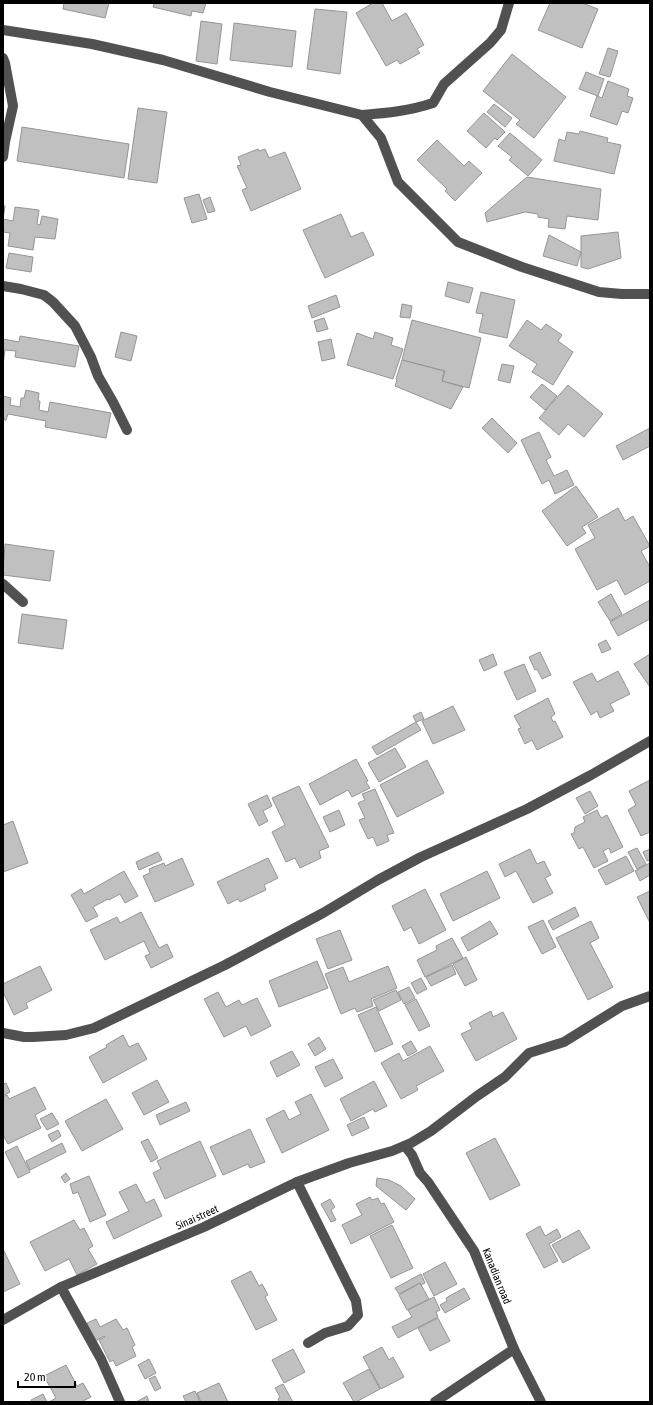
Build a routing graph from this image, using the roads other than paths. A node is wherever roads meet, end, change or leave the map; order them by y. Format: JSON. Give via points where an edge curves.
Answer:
{"nodes":[{"id":1,"x":509,"y":3,"type":"edge"},
{"id":2,"x":3,"y":30,"type":"edge"},
{"id":3,"x":3,"y":58,"type":"edge"},
{"id":4,"x":362,"y":115,"type":"junction"},
{"id":5,"x":3,"y":157,"type":"edge"},
{"id":6,"x":3,"y":286,"type":"edge"},
{"id":7,"x":650,"y":294,"type":"edge"},
{"id":8,"x":127,"y":430,"type":"dead end"},
{"id":9,"x":3,"y":584,"type":"edge"},
{"id":10,"x":23,"y":602,"type":"dead end"},
{"id":11,"x":650,"y":741,"type":"edge"},
{"id":12,"x":650,"y":996,"type":"edge"},
{"id":13,"x":3,"y":1032,"type":"edge"},
{"id":14,"x":405,"y":1146,"type":"junction"},
{"id":15,"x":297,"y":1182,"type":"junction"},
{"id":16,"x":61,"y":1287,"type":"junction"},
{"id":17,"x":3,"y":1320,"type":"edge"},
{"id":18,"x":308,"y":1343,"type":"dead end"},
{"id":19,"x":514,"y":1349,"type":"junction"},
{"id":20,"x":120,"y":1402,"type":"edge"},
{"id":21,"x":435,"y":1402,"type":"edge"},
{"id":22,"x":541,"y":1402,"type":"edge"}],
"edges":[{"from":1,"to":4,"type":"street","via":[[501,30],[444,84],[433,103],[395,113]]},
{"from":2,"to":4,"type":"street","via":[[92,44],[156,58],[270,92]]},
{"from":3,"to":5,"type":"street","via":[[13,106]]},
{"from":4,"to":7,"type":"street","via":[[382,138],[398,182],[458,242],[522,267],[599,292]]},
{"from":6,"to":8,"type":"street","via":[[44,295],[75,326]]},
{"from":9,"to":10,"type":"street"},
{"from":11,"to":13,"type":"street","via":[[527,809],[415,861],[378,880],[323,914],[94,1028],[55,1036],[24,1037]]},
{"from":12,"to":14,"type":"street","name":"Sinai street","via":[[622,1006],[564,1042],[529,1053],[505,1078],[431,1131]]},
{"from":14,"to":15,"type":"street","name":"Sinai street"},
{"from":14,"to":19,"type":"street","name":"Kanadian road","via":[[420,1173],[474,1251]]},
{"from":15,"to":16,"type":"street","name":"Sinai street","via":[[204,1227]]},
{"from":15,"to":18,"type":"street","via":[[356,1301],[358,1315],[348,1326]]},
{"from":16,"to":17,"type":"street","name":"Sinai street"},
{"from":16,"to":20,"type":"street","via":[[101,1359]]},
{"from":19,"to":21,"type":"street"},
{"from":19,"to":22,"type":"street","name":"Kanadian road"}]}
